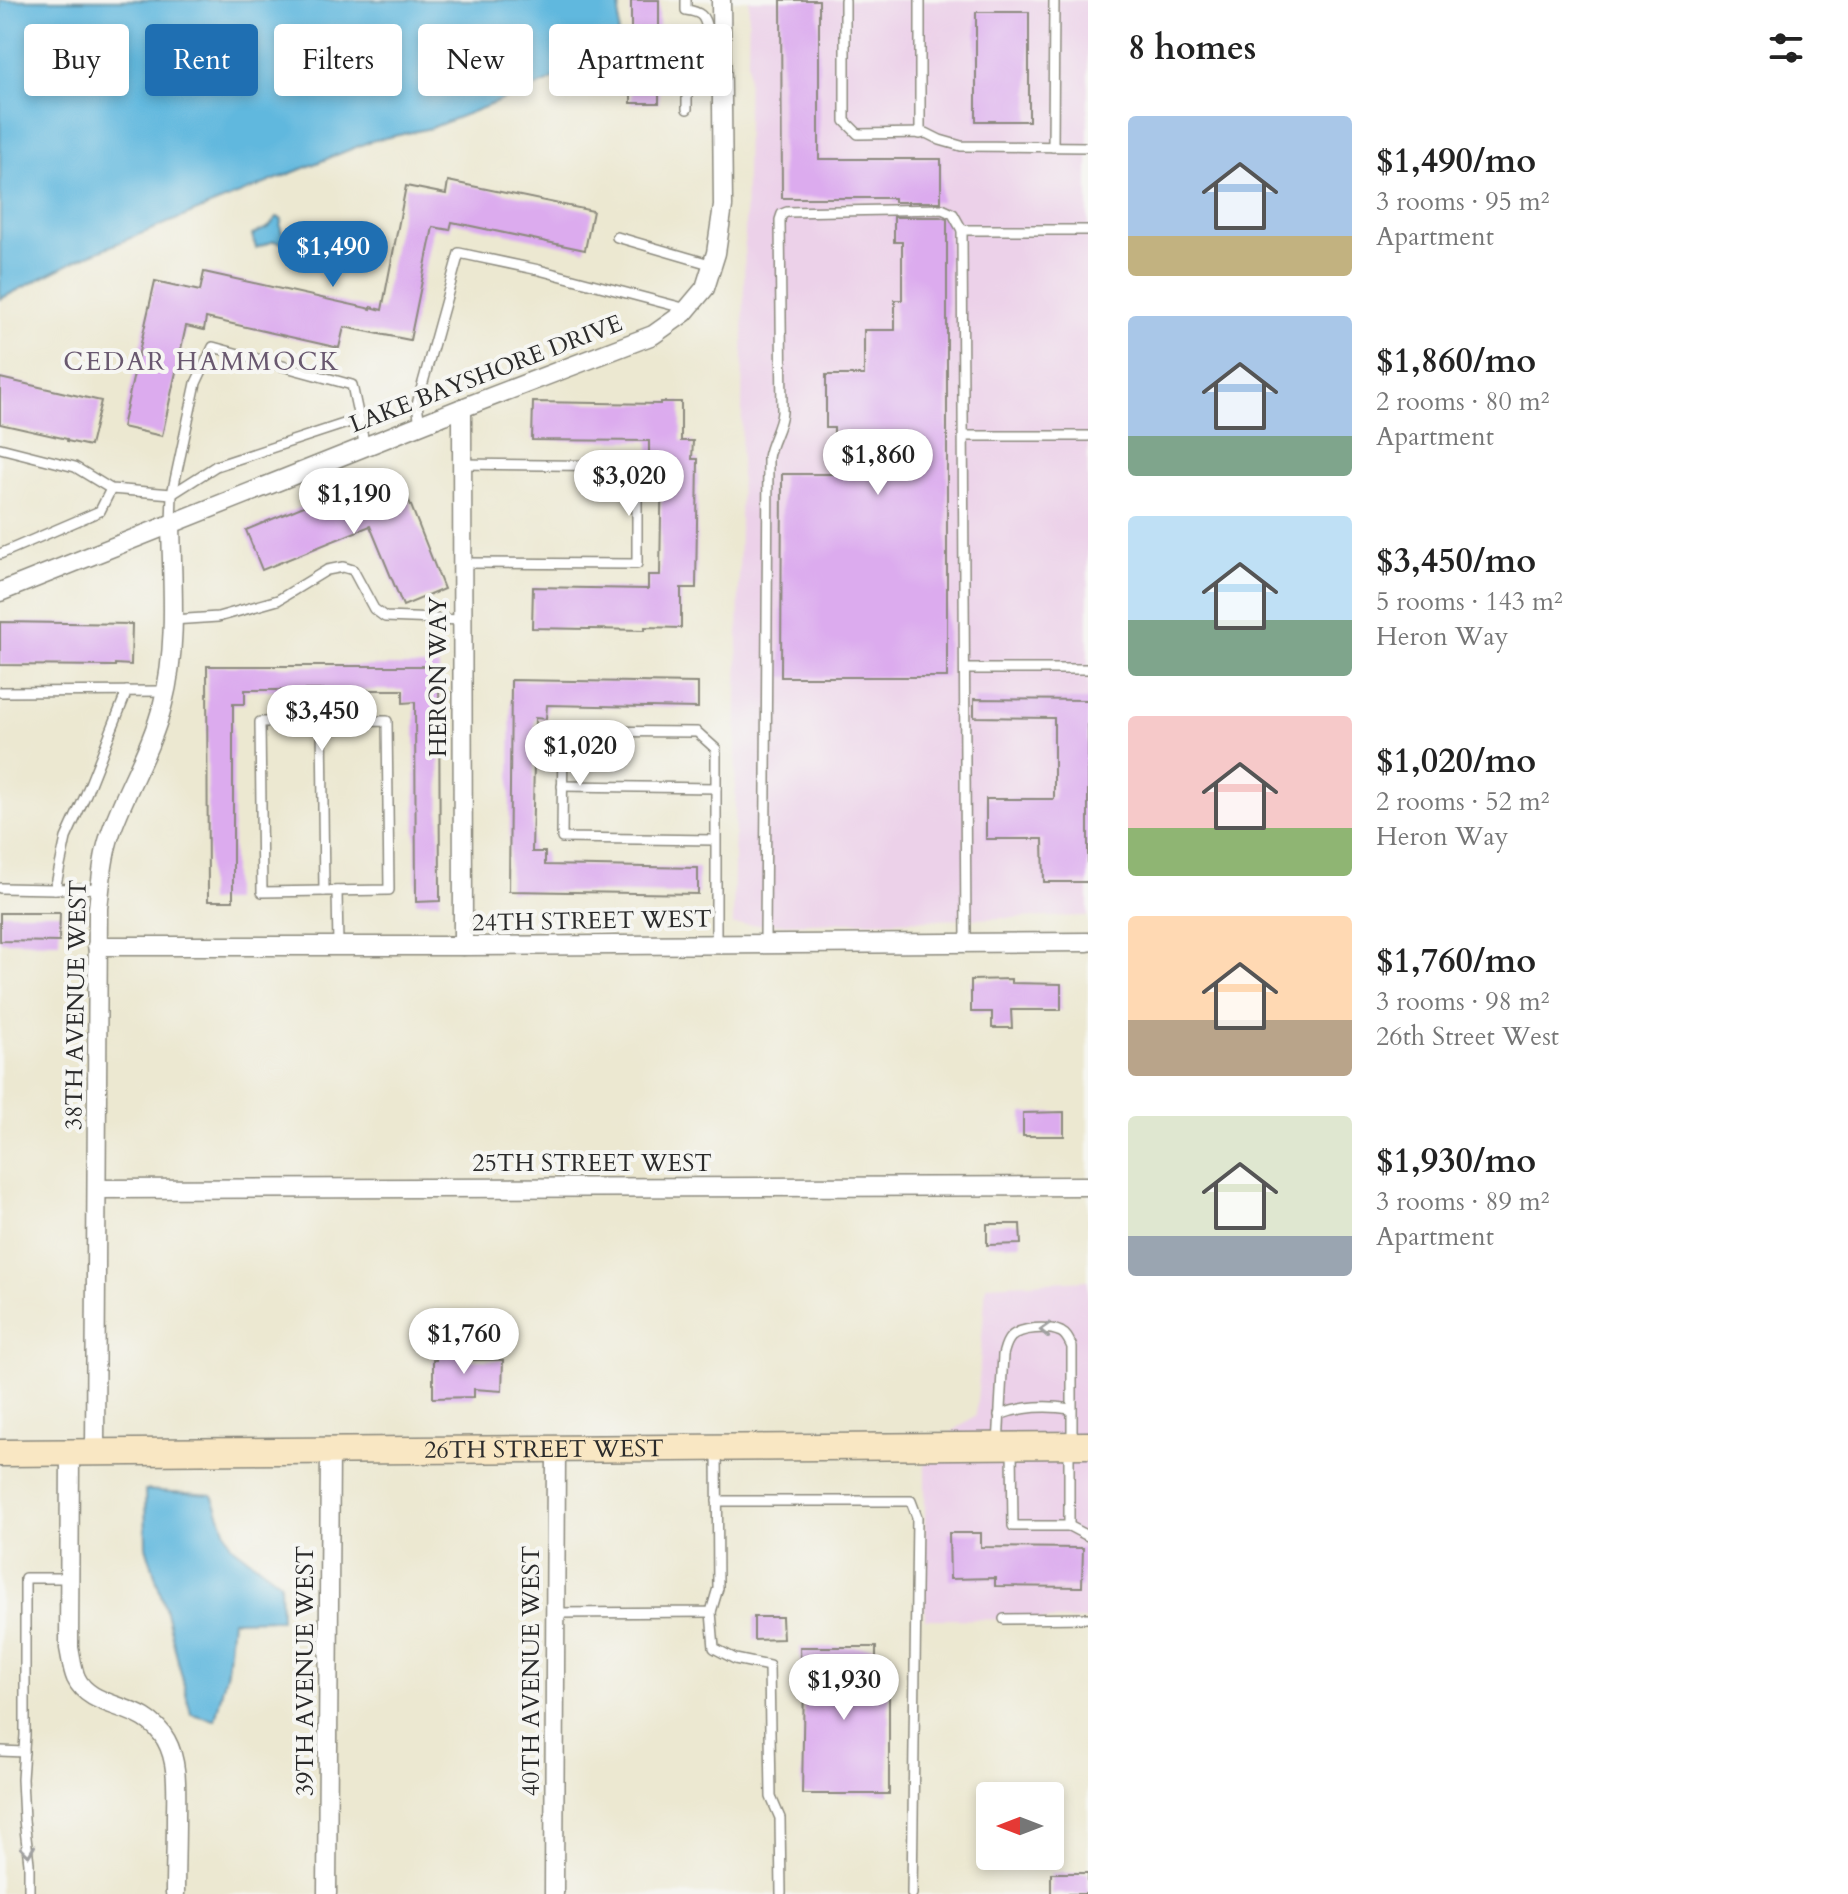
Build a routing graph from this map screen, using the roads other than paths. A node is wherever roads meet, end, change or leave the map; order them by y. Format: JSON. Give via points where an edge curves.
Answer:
{"nodes":[{"id":1,"x":686,"y":0,"type":"edge"},
{"id":2,"x":721,"y":0,"type":"edge"},
{"id":3,"x":846,"y":0,"type":"edge"},
{"id":4,"x":920,"y":0,"type":"edge"},
{"id":5,"x":1054,"y":0,"type":"edge"},
{"id":6,"x":710,"y":24,"type":"edge"},
{"id":7,"x":715,"y":24,"type":"edge"},
{"id":8,"x":687,"y":96,"type":"edge"},
{"id":9,"x":717,"y":96,"type":"edge"},
{"id":10,"x":687,"y":109,"type":"dead end"},
{"id":11,"x":920,"y":134,"type":"junction"},
{"id":12,"x":1053,"y":147,"type":"junction"},
{"id":13,"x":1088,"y":147,"type":"edge"},
{"id":14,"x":962,"y":230,"type":"junction"},
{"id":15,"x":1088,"y":230,"type":"edge"},
{"id":16,"x":617,"y":237,"type":"dead end"},
{"id":17,"x":713,"y":265,"type":"junction"},
{"id":18,"x":688,"y":310,"type":"junction"},
{"id":19,"x":462,"y":408,"type":"junction"},
{"id":20,"x":359,"y":419,"type":"junction"},
{"id":21,"x":420,"y":425,"type":"junction"},
{"id":22,"x":964,"y":436,"type":"junction"},
{"id":23,"x":1088,"y":436,"type":"edge"},
{"id":24,"x":365,"y":447,"type":"junction"},
{"id":25,"x":0,"y":448,"type":"edge"},
{"id":26,"x":462,"y":464,"type":"junction"},
{"id":27,"x":111,"y":489,"type":"junction"},
{"id":28,"x":172,"y":494,"type":"junction"},
{"id":29,"x":171,"y":524,"type":"junction"},
{"id":30,"x":0,"y":554,"type":"edge"},
{"id":31,"x":462,"y":563,"type":"junction"},
{"id":32,"x":0,"y":592,"type":"edge"},
{"id":33,"x":172,"y":620,"type":"junction"},
{"id":34,"x":462,"y":620,"type":"junction"},
{"id":35,"x":965,"y":669,"type":"junction"},
{"id":36,"x":1088,"y":669,"type":"edge"},
{"id":37,"x":127,"y":691,"type":"junction"},
{"id":38,"x":166,"y":691,"type":"junction"},
{"id":39,"x":0,"y":692,"type":"edge"},
{"id":40,"x":322,"y":721,"type":"junction"},
{"id":41,"x":562,"y":786,"type":"junction"},
{"id":42,"x":716,"y":788,"type":"junction"},
{"id":43,"x":715,"y":840,"type":"junction"},
{"id":44,"x":0,"y":888,"type":"edge"},
{"id":45,"x":101,"y":888,"type":"junction"},
{"id":46,"x":55,"y":889,"type":"junction"},
{"id":47,"x":324,"y":891,"type":"junction"},
{"id":48,"x":337,"y":891,"type":"junction"},
{"id":49,"x":1088,"y":942,"type":"edge"},
{"id":50,"x":765,"y":943,"type":"junction"},
{"id":51,"x":966,"y":943,"type":"junction"},
{"id":52,"x":716,"y":944,"type":"junction"},
{"id":53,"x":97,"y":946,"type":"junction"},
{"id":54,"x":338,"y":946,"type":"junction"},
{"id":55,"x":463,"y":946,"type":"junction"},
{"id":56,"x":1088,"y":1186,"type":"edge"},
{"id":57,"x":97,"y":1189,"type":"junction"},
{"id":58,"x":1071,"y":1409,"type":"junction"},
{"id":59,"x":999,"y":1415,"type":"junction"},
{"id":60,"x":1005,"y":1445,"type":"junction"},
{"id":61,"x":1076,"y":1445,"type":"edge"},
{"id":62,"x":717,"y":1447,"type":"junction"},
{"id":63,"x":556,"y":1448,"type":"junction"},
{"id":64,"x":330,"y":1449,"type":"junction"},
{"id":65,"x":83,"y":1451,"type":"junction"},
{"id":66,"x":0,"y":1453,"type":"edge"},
{"id":67,"x":717,"y":1501,"type":"junction"},
{"id":68,"x":1069,"y":1526,"type":"junction"},
{"id":69,"x":1088,"y":1536,"type":"edge"},
{"id":70,"x":69,"y":1578,"type":"junction"},
{"id":71,"x":711,"y":1612,"type":"junction"},
{"id":72,"x":555,"y":1613,"type":"junction"},
{"id":73,"x":1088,"y":1618,"type":"edge"},
{"id":74,"x":1004,"y":1619,"type":"dead end"},
{"id":75,"x":0,"y":1751,"type":"edge"},
{"id":76,"x":24,"y":1752,"type":"junction"},
{"id":77,"x":29,"y":1894,"type":"edge"},
{"id":78,"x":175,"y":1894,"type":"edge"},
{"id":79,"x":327,"y":1894,"type":"edge"},
{"id":80,"x":554,"y":1894,"type":"edge"},
{"id":81,"x":781,"y":1894,"type":"edge"},
{"id":82,"x":912,"y":1894,"type":"edge"}],
"edges":[{"from":1,"to":6,"type":"lane","via":[[686,10],[699,12]]},
{"from":2,"to":7,"type":"street","name":"LAKE BAYSHORE DRIVE"},
{"from":3,"to":11,"type":"lane","via":[[845,121],[858,134]]},
{"from":4,"to":11,"type":"lane"},
{"from":5,"to":12,"type":"lane"},
{"from":8,"to":10,"type":"lane"},
{"from":9,"to":17,"type":"street","name":"LAKE BAYSHORE DRIVE","via":[[723,206]]},
{"from":11,"to":12,"type":"lane","via":[[961,146]]},
{"from":12,"to":13,"type":"lane"},
{"from":14,"to":15,"type":"lane"},
{"from":14,"to":22,"type":"lane"},
{"from":14,"to":50,"type":"lane","via":[[953,214],[942,209],[787,212],[780,220],[782,412],[768,458]]},
{"from":16,"to":17,"type":"lane"},
{"from":17,"to":18,"type":"street","name":"LAKE BAYSHORE DRIVE","via":[[705,288]]},
{"from":18,"to":19,"type":"street","name":"LAKE BAYSHORE DRIVE","via":[[653,335]]},
{"from":18,"to":21,"type":"lane","via":[[459,253],[417,404]]},
{"from":19,"to":21,"type":"street","name":"LAKE BAYSHORE DRIVE"},
{"from":19,"to":26,"type":"street","name":"HERON WAY"},
{"from":20,"to":24,"type":"lane"},
{"from":20,"to":28,"type":"lane","via":[[216,466]]},
{"from":20,"to":28,"type":"lane","via":[[352,385],[213,347],[196,383]]},
{"from":21,"to":24,"type":"street","name":"LAKE BAYSHORE DRIVE"},
{"from":22,"to":23,"type":"lane"},
{"from":22,"to":35,"type":"lane"},
{"from":24,"to":29,"type":"street","name":"LAKE BAYSHORE DRIVE"},
{"from":25,"to":27,"type":"lane","via":[[75,467]]},
{"from":26,"to":31,"type":"street","name":"HERON WAY"},
{"from":26,"to":31,"type":"lane","via":[[637,466],[637,564]]},
{"from":27,"to":28,"type":"lane"},
{"from":27,"to":30,"type":"lane","via":[[100,511]]},
{"from":28,"to":29,"type":"lane"},
{"from":29,"to":32,"type":"street","name":"LAKE BAYSHORE DRIVE"},
{"from":29,"to":33,"type":"street","name":"38TH AVENUE WEST"},
{"from":31,"to":34,"type":"street","name":"HERON WAY"},
{"from":33,"to":34,"type":"lane","via":[[218,617],[278,600],[327,570],[343,567],[353,570],[374,609],[385,617]]},
{"from":33,"to":38,"type":"street","name":"38TH AVENUE WEST"},
{"from":34,"to":55,"type":"street","name":"HERON WAY"},
{"from":35,"to":36,"type":"lane"},
{"from":35,"to":51,"type":"lane"},
{"from":37,"to":38,"type":"lane"},
{"from":37,"to":39,"type":"lane"},
{"from":37,"to":46,"type":"lane","via":[[66,838]]},
{"from":38,"to":45,"type":"street","name":"38TH AVENUE WEST","via":[[110,835]]},
{"from":40,"to":47,"type":"lane"},
{"from":40,"to":47,"type":"lane","via":[[260,722],[262,892]]},
{"from":40,"to":48,"type":"lane","via":[[387,721],[389,890]]},
{"from":41,"to":42,"type":"lane"},
{"from":41,"to":42,"type":"lane","via":[[563,731],[697,732],[716,749]]},
{"from":41,"to":43,"type":"lane","via":[[562,838]]},
{"from":42,"to":43,"type":"lane"},
{"from":43,"to":52,"type":"lane"},
{"from":44,"to":46,"type":"lane"},
{"from":45,"to":46,"type":"lane"},
{"from":45,"to":53,"type":"street","name":"38TH AVENUE WEST"},
{"from":47,"to":48,"type":"lane"},
{"from":48,"to":54,"type":"lane"},
{"from":49,"to":51,"type":"street","name":"24TH STREET WEST"},
{"from":50,"to":51,"type":"street","name":"24TH STREET WEST"},
{"from":50,"to":52,"type":"street","name":"24TH STREET WEST"},
{"from":52,"to":55,"type":"street","name":"24TH STREET WEST"},
{"from":53,"to":54,"type":"street","name":"24TH STREET WEST"},
{"from":53,"to":57,"type":"street","name":"38TH AVENUE WEST"},
{"from":54,"to":55,"type":"street","name":"24TH STREET WEST"},
{"from":56,"to":57,"type":"street","name":"25TH STREET WEST"},
{"from":57,"to":65,"type":"street","name":"38TH AVENUE WEST"},
{"from":58,"to":59,"type":"lane","via":[[1034,1407]]},
{"from":58,"to":59,"type":"lane","one_way":true,"via":[[1072,1347],[1067,1337],[1059,1331],[1025,1330],[1006,1343]]},
{"from":58,"to":61,"type":"lane"},
{"from":59,"to":60,"type":"lane"},
{"from":60,"to":61,"type":"street","name":"26TH STREET WEST"},
{"from":60,"to":62,"type":"street","name":"26TH STREET WEST"},
{"from":60,"to":68,"type":"lane","via":[[1013,1526]]},
{"from":61,"to":68,"type":"lane"},
{"from":62,"to":63,"type":"street","name":"26TH STREET WEST"},
{"from":62,"to":67,"type":"lane"},
{"from":63,"to":64,"type":"street","name":"26TH STREET WEST"},
{"from":63,"to":72,"type":"street","name":"40TH AVENUE WEST"},
{"from":64,"to":65,"type":"street","name":"26TH STREET WEST"},
{"from":64,"to":79,"type":"street","name":"39TH AVENUE WEST"},
{"from":65,"to":66,"type":"street","name":"26TH STREET WEST"},
{"from":65,"to":70,"type":"street","name":"38TH AVENUE WEST"},
{"from":67,"to":71,"type":"lane","via":[[718,1588]]},
{"from":67,"to":82,"type":"lane","via":[[911,1501],[917,1517]]},
{"from":68,"to":69,"type":"lane"},
{"from":70,"to":76,"type":"lane","via":[[25,1578]]},
{"from":70,"to":78,"type":"street","name":"38TH AVENUE WEST","via":[[69,1648],[76,1678],[92,1696],[151,1720],[171,1748],[176,1784]]},
{"from":71,"to":72,"type":"lane"},
{"from":71,"to":81,"type":"lane","via":[[714,1648],[769,1666],[771,1797],[780,1818]]},
{"from":72,"to":80,"type":"street","name":"40TH AVENUE WEST"},
{"from":73,"to":74,"type":"lane"},
{"from":75,"to":76,"type":"lane"},
{"from":76,"to":77,"type":"lane","one_way":true}]}
